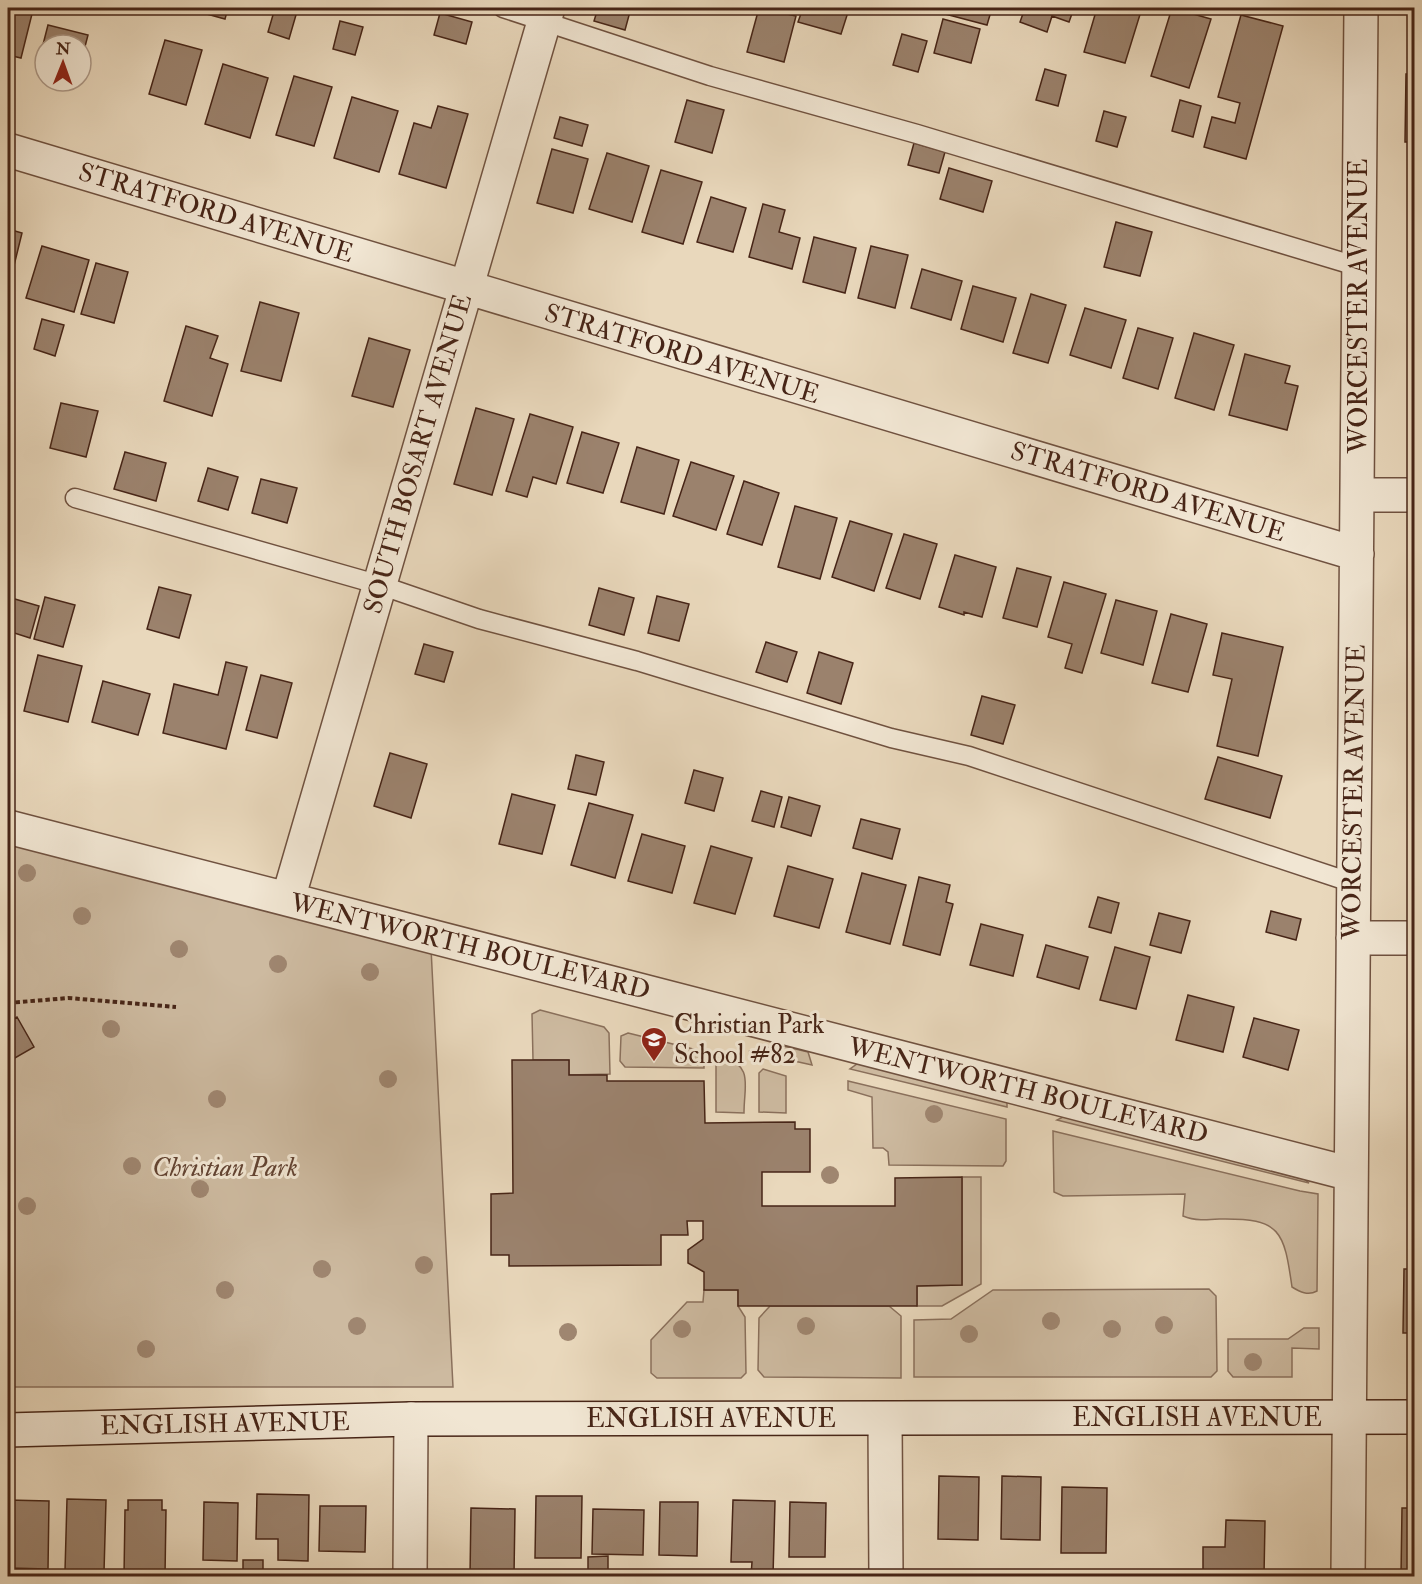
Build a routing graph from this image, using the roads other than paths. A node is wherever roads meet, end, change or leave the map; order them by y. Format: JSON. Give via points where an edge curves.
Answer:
{"nodes":[{"id":1,"x":504,"y":8,"type":"edge"},
{"id":2,"x":1361,"y":8,"type":"edge"},
{"id":3,"x":546,"y":15,"type":"edge"},
{"id":4,"x":8,"y":150,"type":"edge"},
{"id":5,"x":1359,"y":267,"type":"junction"},
{"id":6,"x":466,"y":289,"type":"junction"},
{"id":7,"x":1358,"y":495,"type":"junction"},
{"id":8,"x":1414,"y":495,"type":"edge"},
{"id":9,"x":75,"y":498,"type":"dead end"},
{"id":10,"x":1357,"y":554,"type":"junction"},
{"id":11,"x":380,"y":585,"type":"junction"},
{"id":12,"x":8,"y":827,"type":"edge"},
{"id":13,"x":1353,"y":883,"type":"junction"},
{"id":14,"x":288,"y":900,"type":"junction"},
{"id":15,"x":1353,"y":938,"type":"junction"},
{"id":16,"x":1414,"y":938,"type":"edge"},
{"id":17,"x":1351,"y":1174,"type":"junction"},
{"id":18,"x":1350,"y":1418,"type":"junction"},
{"id":19,"x":1414,"y":1418,"type":"edge"},
{"id":20,"x":411,"y":1419,"type":"junction"},
{"id":21,"x":885,"y":1419,"type":"junction"},
{"id":22,"x":8,"y":1430,"type":"edge"},
{"id":23,"x":410,"y":1576,"type":"edge"},
{"id":24,"x":886,"y":1576,"type":"edge"},
{"id":25,"x":1348,"y":1576,"type":"edge"}],
"edges":[{"from":1,"to":3,"type":"lane"},
{"from":2,"to":5,"type":"street","name":"WORCESTER AVENUE"},
{"from":3,"to":5,"type":"lane","via":[[710,76],[994,156]]},
{"from":3,"to":6,"type":"street","name":"SOUTH BOSART AVENUE"},
{"from":4,"to":6,"type":"street","name":"STRATFORD AVENUE"},
{"from":5,"to":7,"type":"street","name":"WORCESTER AVENUE"},
{"from":6,"to":10,"type":"street","name":"STRATFORD AVENUE"},
{"from":6,"to":11,"type":"street","name":"SOUTH BOSART AVENUE"},
{"from":7,"to":8,"type":"street"},
{"from":7,"to":10,"type":"street","name":"WORCESTER AVENUE"},
{"from":9,"to":11,"type":"lane"},
{"from":10,"to":13,"type":"street","name":"WORCESTER AVENUE"},
{"from":11,"to":13,"type":"lane","via":[[479,619],[637,661],[891,738],[969,756]]},
{"from":11,"to":14,"type":"street","name":"SOUTH BOSART AVENUE"},
{"from":12,"to":14,"type":"street","name":"WENTWORTH BOULEVARD"},
{"from":13,"to":15,"type":"street","name":"WORCESTER AVENUE"},
{"from":14,"to":17,"type":"street","name":"WENTWORTH BOULEVARD"},
{"from":15,"to":16,"type":"street"},
{"from":15,"to":17,"type":"street","name":"WORCESTER AVENUE"},
{"from":17,"to":18,"type":"street","name":"WORCESTER AVENUE"},
{"from":18,"to":19,"type":"street","name":"ENGLISH AVENUE"},
{"from":18,"to":21,"type":"street","name":"ENGLISH AVENUE"},
{"from":18,"to":25,"type":"street","name":"WORCESTER AVENUE"},
{"from":20,"to":21,"type":"street","name":"ENGLISH AVENUE"},
{"from":20,"to":22,"type":"street","name":"ENGLISH AVENUE"},
{"from":20,"to":23,"type":"street"},
{"from":21,"to":24,"type":"street"}]}
